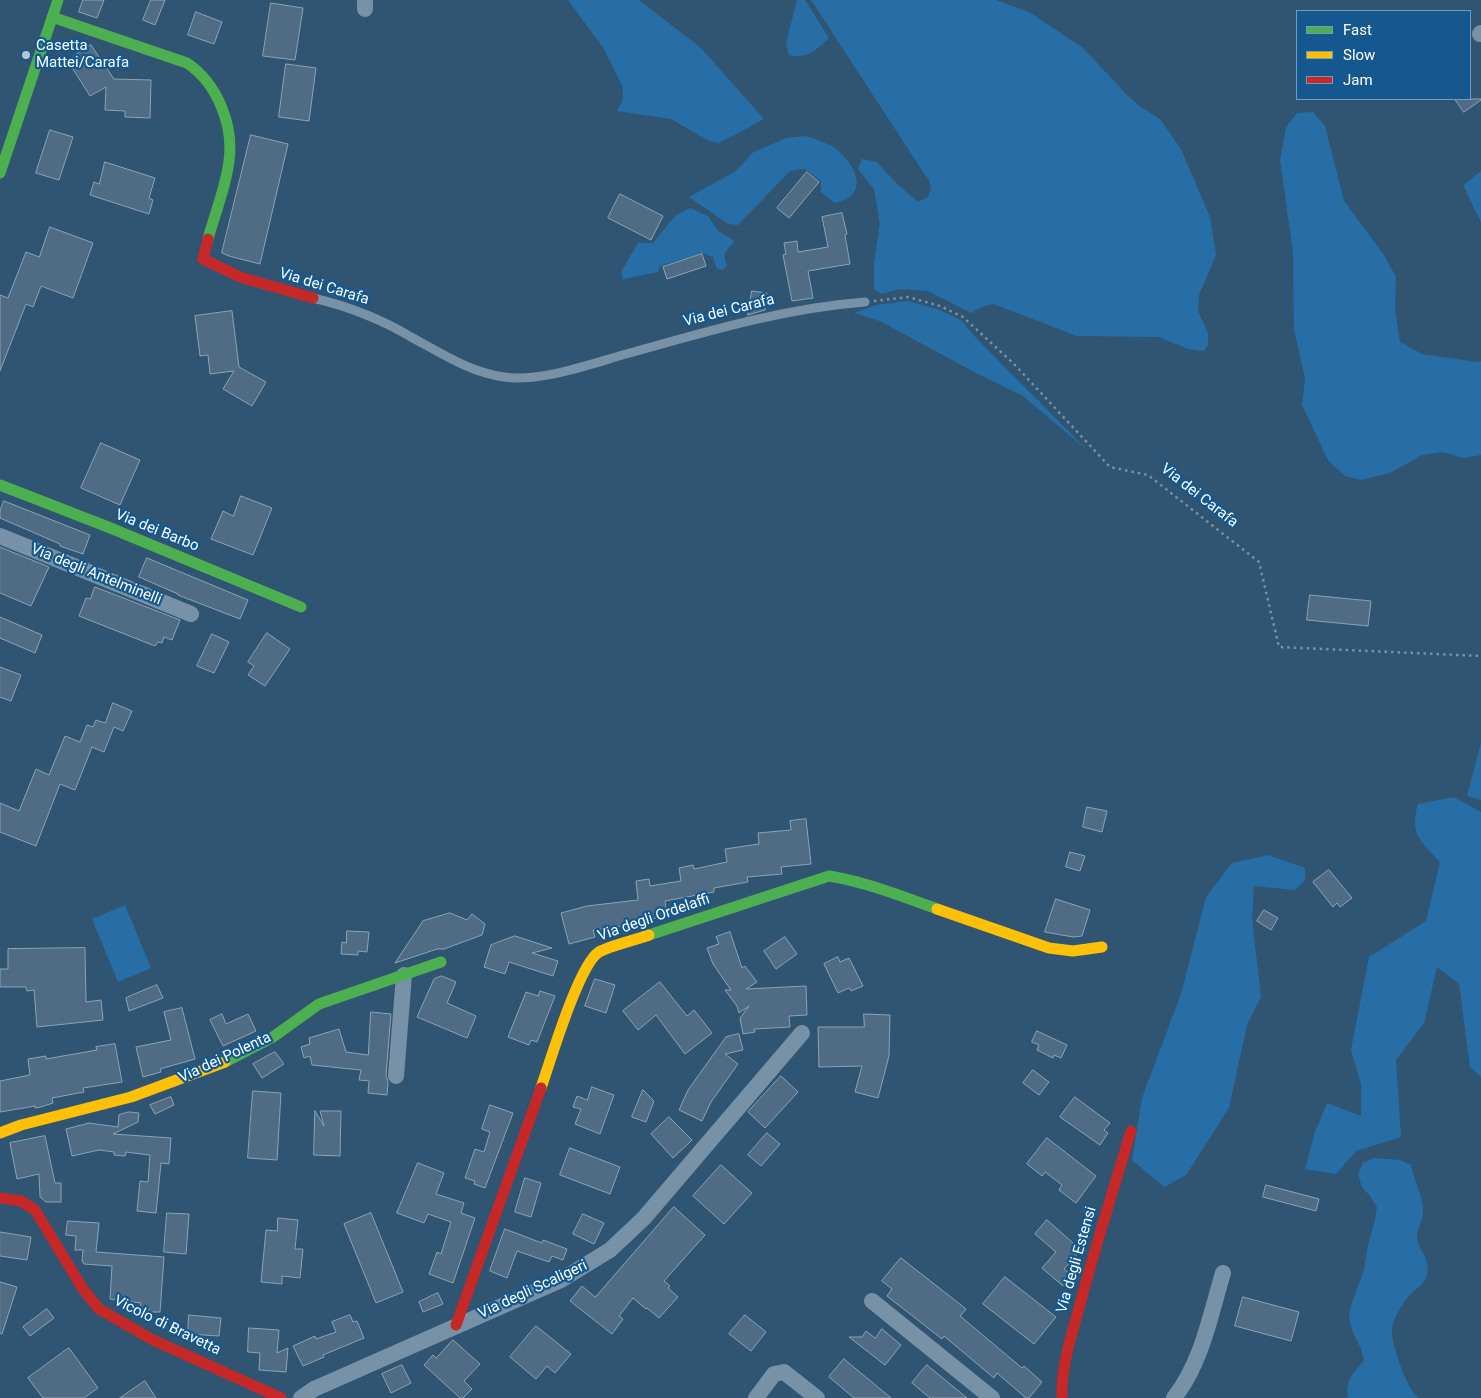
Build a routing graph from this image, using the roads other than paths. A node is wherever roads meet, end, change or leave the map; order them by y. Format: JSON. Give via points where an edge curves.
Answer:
{"nodes":[{"id":1,"x":58,"y":0,"type":"edge"},
{"id":2,"x":52,"y":17,"type":"junction"},
{"id":3,"x":0,"y":173,"type":"edge"},
{"id":4,"x":313,"y":298,"type":"joint"},
{"id":5,"x":865,"y":302,"type":"road end"},
{"id":6,"x":0,"y":485,"type":"edge"},
{"id":7,"x":0,"y":536,"type":"edge"},
{"id":8,"x":301,"y":607,"type":"dead end"},
{"id":9,"x":191,"y":614,"type":"dead end"},
{"id":10,"x":1102,"y":947,"type":"dead end"},
{"id":11,"x":441,"y":962,"type":"dead end"},
{"id":12,"x":404,"y":975,"type":"junction"},
{"id":13,"x":802,"y":1033,"type":"dead end"},
{"id":14,"x":396,"y":1076,"type":"dead end"},
{"id":15,"x":1131,"y":1131,"type":"dead end"},
{"id":16,"x":0,"y":1133,"type":"edge"},
{"id":17,"x":1,"y":1194,"type":"edge"},
{"id":18,"x":1223,"y":1273,"type":"dead end"},
{"id":19,"x":872,"y":1302,"type":"dead end"},
{"id":20,"x":456,"y":1325,"type":"junction"},
{"id":21,"x":313,"y":1395,"type":"edge"},
{"id":22,"x":281,"y":1398,"type":"edge"},
{"id":23,"x":756,"y":1398,"type":"edge"},
{"id":24,"x":818,"y":1398,"type":"edge"},
{"id":25,"x":992,"y":1398,"type":"edge"},
{"id":26,"x":1062,"y":1398,"type":"edge"},
{"id":27,"x":1174,"y":1398,"type":"edge"}],
"edges":[{"from":1,"to":2,"type":"street"},
{"from":2,"to":3,"type":"street"},
{"from":2,"to":4,"type":"street","name":"Via dei Carafa","via":[[188,63],[199,70],[219,98],[230,154],[202,259],[240,277]]},
{"from":4,"to":5,"type":"lane","name":"Via dei Carafa","via":[[380,320],[439,354],[471,368],[516,378],[560,372],[784,313]]},
{"from":6,"to":8,"type":"street","name":"Via dei Barbo"},
{"from":7,"to":9,"type":"street","name":"Via degli Antelminelli"},
{"from":10,"to":20,"type":"street","name":"Via degli Ordelaffi","via":[[1048,948],[881,889],[829,876],[599,952],[590,960],[579,981]]},
{"from":11,"to":12,"type":"street","name":"Via dei Polenta"},
{"from":12,"to":14,"type":"street"},
{"from":12,"to":16,"type":"street","name":"Via dei Polenta","via":[[320,1004],[273,1037],[199,1072],[127,1098]]},
{"from":13,"to":20,"type":"street","name":"Via degli Scaligeri","via":[[644,1218],[616,1246],[561,1280]]},
{"from":15,"to":26,"type":"street","name":"Via degli Estensi","via":[[1086,1277],[1063,1374]]},
{"from":17,"to":22,"type":"street","name":"Vicolo di Bravetta","via":[[35,1210],[83,1289],[108,1315],[153,1340]]},
{"from":18,"to":27,"type":"street","via":[[1199,1353]]},
{"from":19,"to":25,"type":"street"},
{"from":20,"to":21,"type":"street","name":"Via degli Scaligeri"},
{"from":23,"to":24,"type":"street","via":[[774,1374],[784,1372]]}]}
